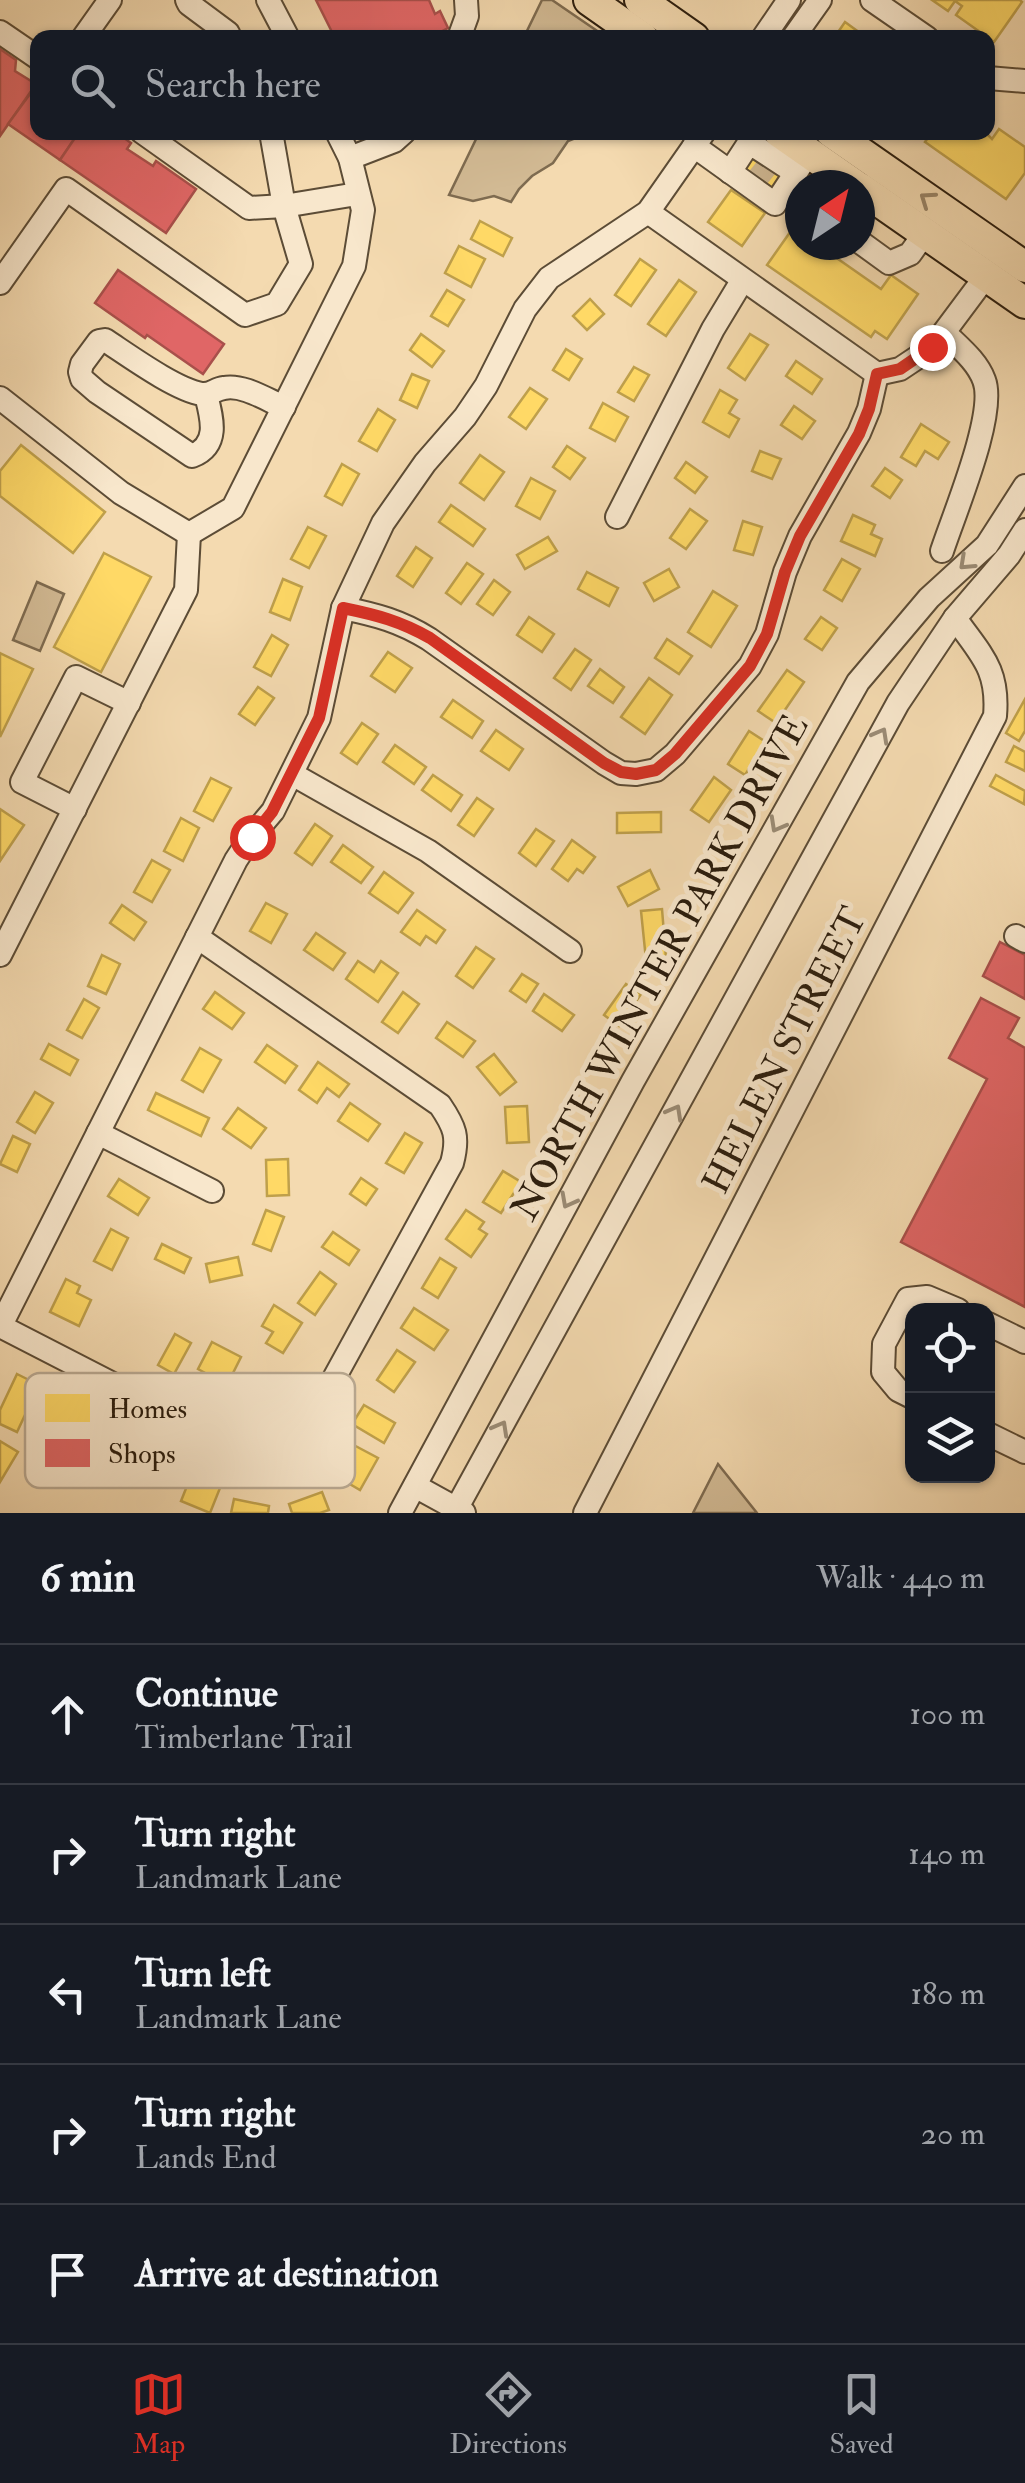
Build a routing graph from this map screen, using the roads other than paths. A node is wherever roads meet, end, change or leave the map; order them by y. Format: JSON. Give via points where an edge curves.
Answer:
{"nodes":[{"id":1,"x":110,"y":0,"type":"edge"},
{"id":2,"x":187,"y":0,"type":"edge"},
{"id":3,"x":268,"y":0,"type":"edge"},
{"id":4,"x":466,"y":0,"type":"edge"},
{"id":5,"x":589,"y":0,"type":"edge"},
{"id":6,"x":640,"y":0,"type":"edge"},
{"id":7,"x":820,"y":0,"type":"edge"},
{"id":8,"x":872,"y":0,"type":"edge"},
{"id":9,"x":786,"y":4,"type":"edge"},
{"id":10,"x":89,"y":30,"type":"edge"},
{"id":11,"x":224,"y":30,"type":"edge"},
{"id":12,"x":284,"y":30,"type":"edge"},
{"id":13,"x":462,"y":30,"type":"edge"},
{"id":14,"x":632,"y":30,"type":"edge"},
{"id":15,"x":683,"y":30,"type":"edge"},
{"id":16,"x":768,"y":30,"type":"edge"},
{"id":17,"x":798,"y":30,"type":"edge"},
{"id":18,"x":915,"y":30,"type":"edge"},
{"id":19,"x":0,"y":32,"type":"edge"},
{"id":20,"x":30,"y":53,"type":"edge"},
{"id":21,"x":995,"y":79,"type":"edge"},
{"id":22,"x":1025,"y":81,"type":"edge"},
{"id":23,"x":153,"y":140,"type":"edge"},
{"id":24,"x":272,"y":140,"type":"edge"},
{"id":25,"x":341,"y":140,"type":"edge"},
{"id":26,"x":395,"y":140,"type":"edge"},
{"id":27,"x":698,"y":140,"type":"edge"},
{"id":28,"x":700,"y":140,"type":"edge"},
{"id":29,"x":812,"y":153,"type":"edge"},
{"id":30,"x":350,"y":158,"type":"junction"},
{"id":31,"x":766,"y":164,"type":"edge"},
{"id":32,"x":835,"y":170,"type":"edge"},
{"id":33,"x":730,"y":172,"type":"junction"},
{"id":34,"x":358,"y":194,"type":"junction"},
{"id":35,"x":875,"y":199,"type":"edge"},
{"id":36,"x":284,"y":206,"type":"junction"},
{"id":37,"x":648,"y":212,"type":"junction"},
{"id":38,"x":924,"y":233,"type":"junction"},
{"id":39,"x":875,"y":253,"type":"edge"},
{"id":40,"x":1025,"y":268,"type":"edge"},
{"id":41,"x":986,"y":276,"type":"junction"},
{"id":42,"x":742,"y":281,"type":"junction"},
{"id":43,"x":0,"y":283,"type":"edge"},
{"id":44,"x":1025,"y":303,"type":"edge"},
{"id":45,"x":945,"y":333,"type":"junction"},
{"id":46,"x":877,"y":374,"type":"junction"},
{"id":47,"x":206,"y":395,"type":"junction"},
{"id":48,"x":2,"y":402,"type":"edge"},
{"id":49,"x":284,"y":407,"type":"junction"},
{"id":50,"x":1025,"y":486,"type":"edge"},
{"id":51,"x":617,"y":516,"type":"dead end"},
{"id":52,"x":1025,"y":530,"type":"edge"},
{"id":53,"x":189,"y":534,"type":"junction"},
{"id":54,"x":942,"y":550,"type":"dead end"},
{"id":55,"x":343,"y":608,"type":"junction"},
{"id":56,"x":955,"y":618,"type":"junction"},
{"id":57,"x":129,"y":703,"type":"junction"},
{"id":58,"x":292,"y":774,"type":"junction"},
{"id":59,"x":76,"y":808,"type":"junction"},
{"id":60,"x":197,"y":937,"type":"junction"},
{"id":61,"x":570,"y":952,"type":"dead end"},
{"id":62,"x":0,"y":955,"type":"edge"},
{"id":63,"x":98,"y":1133,"type":"junction"},
{"id":64,"x":212,"y":1191,"type":"dead end"},
{"id":65,"x":906,"y":1303,"type":"edge"},
{"id":66,"x":942,"y":1303,"type":"edge"},
{"id":67,"x":905,"y":1305,"type":"edge"},
{"id":68,"x":0,"y":1326,"type":"edge"},
{"id":69,"x":995,"y":1327,"type":"edge"},
{"id":70,"x":1025,"y":1342,"type":"edge"},
{"id":71,"x":91,"y":1373,"type":"edge"},
{"id":72,"x":337,"y":1373,"type":"edge"},
{"id":73,"x":905,"y":1394,"type":"edge"},
{"id":74,"x":995,"y":1437,"type":"edge"},
{"id":75,"x":1025,"y":1452,"type":"edge"},
{"id":76,"x":415,"y":1486,"type":"junction"},
{"id":77,"x":458,"y":1512,"type":"edge"},
{"id":78,"x":400,"y":1513,"type":"edge"},
{"id":79,"x":584,"y":1513,"type":"edge"}],
"edges":[{"from":1,"to":10,"type":"street"},
{"from":2,"to":11,"type":"street"},
{"from":3,"to":12,"type":"street"},
{"from":4,"to":13,"type":"street"},
{"from":5,"to":14,"type":"main road"},
{"from":6,"to":15,"type":"main road"},
{"from":7,"to":17,"type":"street"},
{"from":8,"to":18,"type":"street"},
{"from":9,"to":16,"type":"street"},
{"from":9,"to":17,"type":"street"},
{"from":19,"to":20,"type":"street"},
{"from":21,"to":22,"type":"street"},
{"from":23,"to":36,"type":"street","via":[[249,208]]},
{"from":24,"to":36,"type":"street"},
{"from":25,"to":30,"type":"street"},
{"from":26,"to":30,"type":"street"},
{"from":27,"to":37,"type":"street"},
{"from":28,"to":33,"type":"street"},
{"from":29,"to":31,"type":"main road"},
{"from":29,"to":31,"type":"street","via":[[775,204]]},
{"from":29,"to":32,"type":"main road"},
{"from":40,"to":29,"type":"main road","one_way":true},
{"from":30,"to":34,"type":"street"},
{"from":31,"to":33,"type":"street"},
{"from":31,"to":33,"type":"street","via":[[748,146]]},
{"from":34,"to":36,"type":"street"},
{"from":34,"to":49,"type":"street","via":[[363,210],[354,266]]},
{"from":35,"to":38,"type":"main road"},
{"from":36,"to":43,"type":"street","via":[[301,264],[277,304],[245,314],[66,189]]},
{"from":37,"to":42,"type":"street"},
{"from":37,"to":55,"type":"street","via":[[549,278],[525,308],[486,386],[382,523]]},
{"from":38,"to":39,"type":"street","via":[[910,254],[889,263]]},
{"from":38,"to":41,"type":"main road"},
{"from":41,"to":44,"type":"main road"},
{"from":41,"to":45,"type":"street"},
{"from":42,"to":46,"type":"street"},
{"from":42,"to":51,"type":"street"},
{"from":45,"to":46,"type":"street","via":[[900,369]]},
{"from":45,"to":54,"type":"street","via":[[976,364],[986,382],[987,406]]},
{"from":46,"to":55,"type":"street","via":[[859,434],[800,536],[750,666],[656,770],[621,772],[430,638],[406,624]]},
{"from":47,"to":47,"type":"street","via":[[105,340],[93,347],[80,372],[98,392],[192,456],[212,434]]},
{"from":47,"to":49,"type":"street","via":[[226,387]]},
{"from":48,"to":53,"type":"street","via":[[122,493]]},
{"from":49,"to":53,"type":"street","via":[[233,508]]},
{"from":50,"to":76,"type":"street","name":"NORTH WINTER PARK DRIVE","one_way":true,"via":[[987,545],[929,598],[858,682]]},
{"from":52,"to":56,"type":"street"},
{"from":53,"to":57,"type":"street","via":[[186,590]]},
{"from":55,"to":58,"type":"street","via":[[319,718]]},
{"from":77,"to":56,"type":"street","one_way":true,"via":[[898,703]]},
{"from":56,"to":79,"type":"street","name":"HELEN STREET","via":[[994,678],[994,716]]},
{"from":57,"to":59,"type":"street"},
{"from":57,"to":59,"type":"street","via":[[76,677],[22,782]]},
{"from":58,"to":60,"type":"street","via":[[236,860]]},
{"from":58,"to":61,"type":"street","via":[[428,850]]},
{"from":59,"to":62,"type":"street"},
{"from":60,"to":63,"type":"street"},
{"from":60,"to":72,"type":"street","via":[[440,1106],[453,1125],[452,1163]]},
{"from":63,"to":64,"type":"street"},
{"from":63,"to":68,"type":"street"},
{"from":65,"to":66,"type":"street","via":[[928,1297]]},
{"from":67,"to":73,"type":"street","via":[[884,1344],[883,1372]]},
{"from":68,"to":71,"type":"street"},
{"from":69,"to":70,"type":"street"},
{"from":74,"to":75,"type":"street"},
{"from":76,"to":77,"type":"street"},
{"from":76,"to":78,"type":"street","name":"NORTH WINTER PARK DRIVE"}]}
